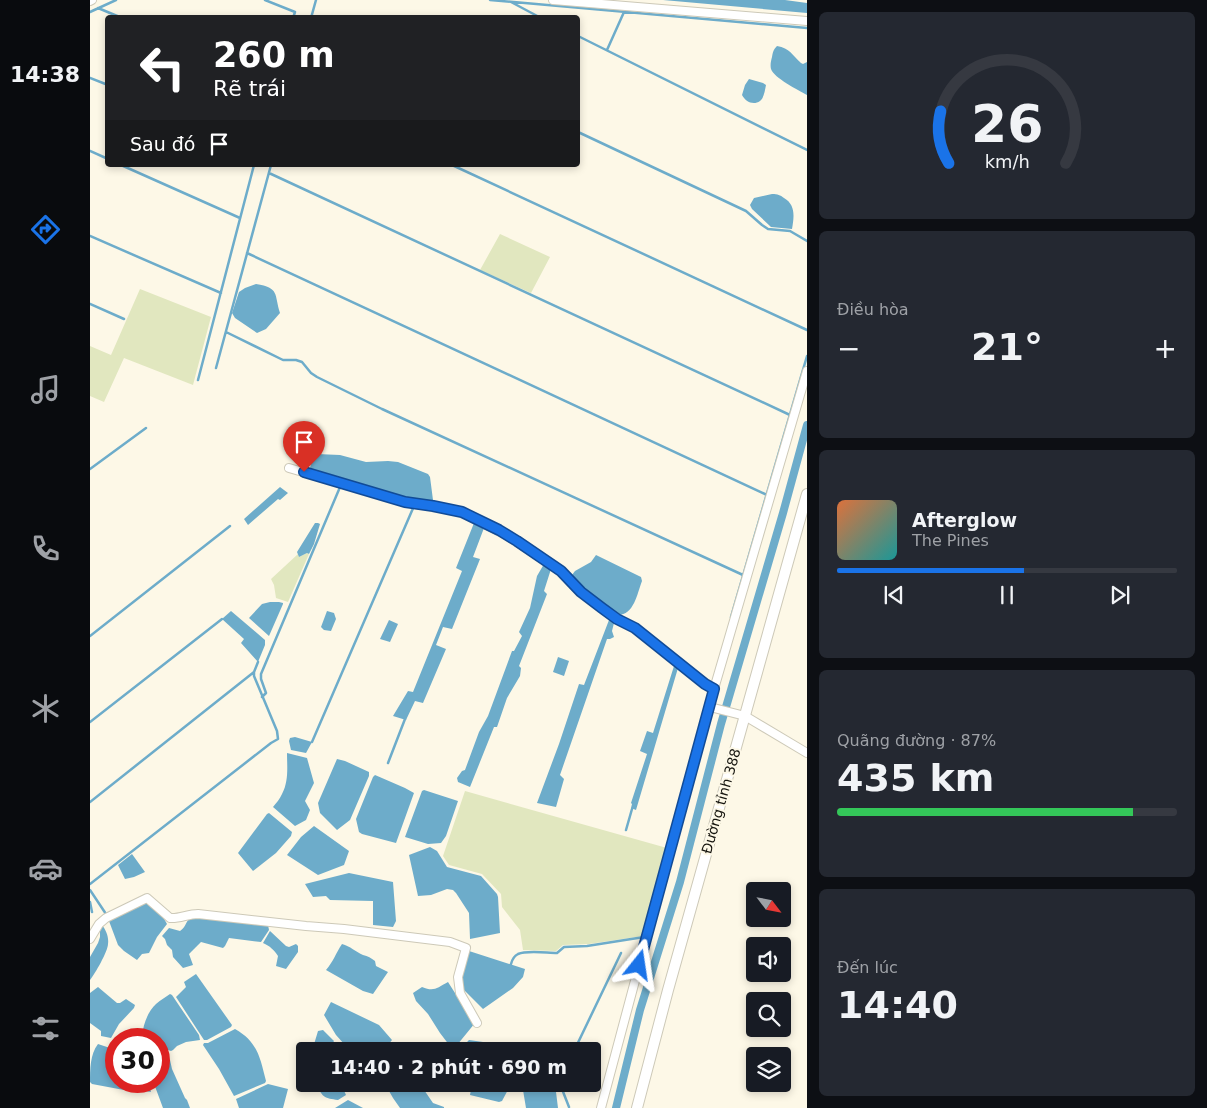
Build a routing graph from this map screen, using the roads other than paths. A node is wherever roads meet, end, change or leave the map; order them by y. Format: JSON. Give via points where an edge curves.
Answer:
{"nodes":[{"id":1,"x":553,"y":0,"type":"edge"},
{"id":2,"x":807,"y":21,"type":"edge"},
{"id":3,"x":807,"y":371,"type":"edge"},
{"id":4,"x":289,"y":468,"type":"dead end"},
{"id":5,"x":807,"y":494,"type":"edge"},
{"id":6,"x":714,"y":689,"type":"junction"},
{"id":7,"x":711,"y":707,"type":"junction"},
{"id":8,"x":743,"y":715,"type":"junction"},
{"id":9,"x":807,"y":753,"type":"edge"},
{"id":10,"x":90,"y":939,"type":"edge"},
{"id":11,"x":477,"y":1022,"type":"dead end"},
{"id":12,"x":601,"y":1108,"type":"edge"},
{"id":13,"x":637,"y":1108,"type":"edge"}],
"edges":[{"from":1,"to":2,"type":"street"},
{"from":3,"to":6,"type":"street"},
{"from":4,"to":6,"type":"street","via":[[405,502],[462,512],[499,530],[561,571],[581,592],[635,628]]},
{"from":5,"to":8,"type":"main road","name":"Đường tỉnh 388"},
{"from":6,"to":7,"type":"street"},
{"from":7,"to":8,"type":"street"},
{"from":7,"to":12,"type":"street"},
{"from":8,"to":9,"type":"street"},
{"from":8,"to":13,"type":"main road","name":"Đường tỉnh 388"},
{"from":10,"to":11,"type":"street","via":[[102,921],[147,898],[174,919],[198,914],[450,942],[466,948],[458,977],[460,993]]}]}
